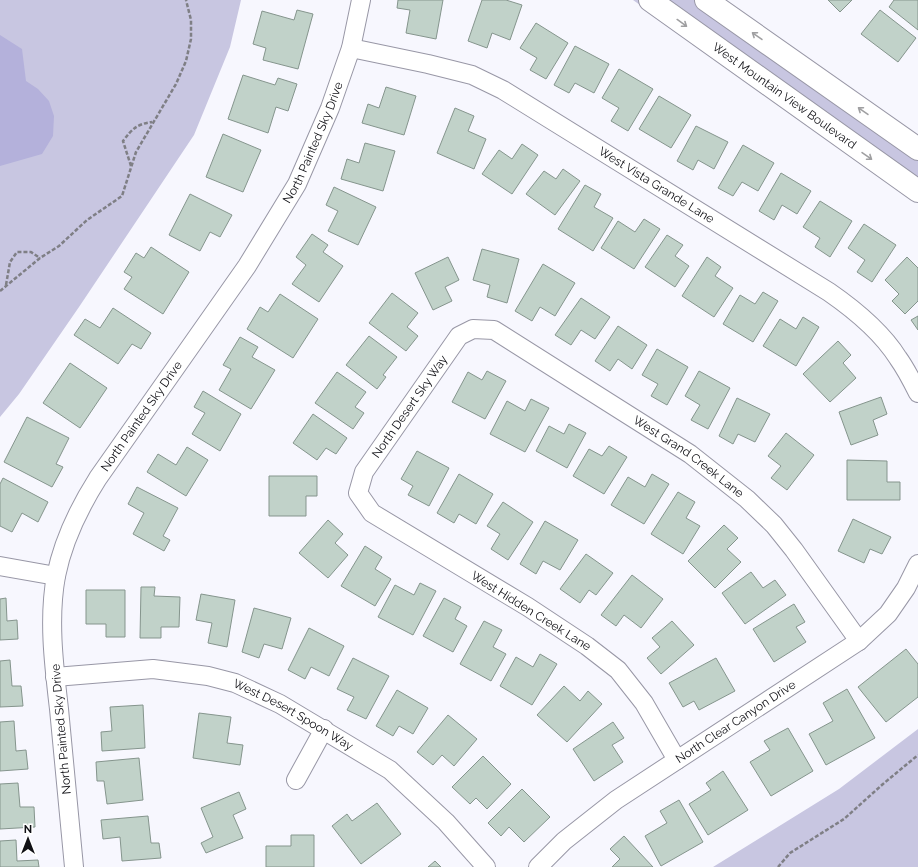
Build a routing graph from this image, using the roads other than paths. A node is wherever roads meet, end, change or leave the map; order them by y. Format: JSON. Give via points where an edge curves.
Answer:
{"nodes":[{"id":1,"x":361,"y":0,"type":"edge"},
{"id":2,"x":650,"y":0,"type":"edge"},
{"id":3,"x":706,"y":0,"type":"edge"},
{"id":4,"x":350,"y":48,"type":"junction"},
{"id":5,"x":918,"y":149,"type":"edge"},
{"id":6,"x":918,"y":191,"type":"edge"},
{"id":7,"x":473,"y":330,"type":"joint"},
{"id":8,"x":918,"y":393,"type":"edge"},
{"id":9,"x":358,"y":493,"type":"joint"},
{"id":10,"x":918,"y":564,"type":"edge"},
{"id":11,"x":0,"y":566,"type":"edge"},
{"id":12,"x":56,"y":576,"type":"junction"},
{"id":13,"x":859,"y":641,"type":"junction"},
{"id":14,"x":55,"y":677,"type":"junction"},
{"id":15,"x":324,"y":729,"type":"junction"},
{"id":16,"x":676,"y":760,"type":"junction"},
{"id":17,"x":296,"y":780,"type":"dead end"},
{"id":18,"x":74,"y":867,"type":"edge"},
{"id":19,"x":486,"y":867,"type":"edge"},
{"id":20,"x":538,"y":867,"type":"edge"}],
"edges":[{"from":1,"to":4,"type":"street","name":"North Painted Sky Drive"},
{"from":2,"to":6,"type":"street","name":"West Mountain View Boulevard","one_way":true},
{"from":5,"to":3,"type":"street","one_way":true},
{"from":4,"to":8,"type":"street","name":"West Vista Grande Lane","via":[[472,75],[503,90],[830,292],[855,310],[898,357]]},
{"from":4,"to":12,"type":"street","name":"North Painted Sky Drive","via":[[330,108],[297,184],[247,266],[81,505]]},
{"from":7,"to":9,"type":"street","name":"North Desert Sky Way","via":[[459,336],[364,472]]},
{"from":7,"to":13,"type":"street","name":"West Grand Creek Lane","via":[[494,330],[690,454],[747,499],[774,525],[794,550]]},
{"from":9,"to":16,"type":"street","name":"West Hidden Creek Lane","via":[[372,513],[528,607],[618,670],[644,703]]},
{"from":10,"to":13,"type":"street","name":"North Clear Canyon Drive","via":[[906,588],[888,614]]},
{"from":11,"to":12,"type":"street"},
{"from":12,"to":14,"type":"street","name":"North Painted Sky Drive","via":[[52,619]]},
{"from":13,"to":16,"type":"street","name":"North Clear Canyon Drive"},
{"from":14,"to":15,"type":"street","name":"West Desert Spoon Way","via":[[153,669],[208,676],[235,683],[280,704]]},
{"from":14,"to":18,"type":"street","name":"North Painted Sky Drive"},
{"from":15,"to":17,"type":"street"},
{"from":15,"to":19,"type":"street","name":"West Desert Spoon Way","via":[[390,770],[446,822]]},
{"from":16,"to":20,"type":"street","name":"North Clear Canyon Drive","via":[[588,821]]}]}
